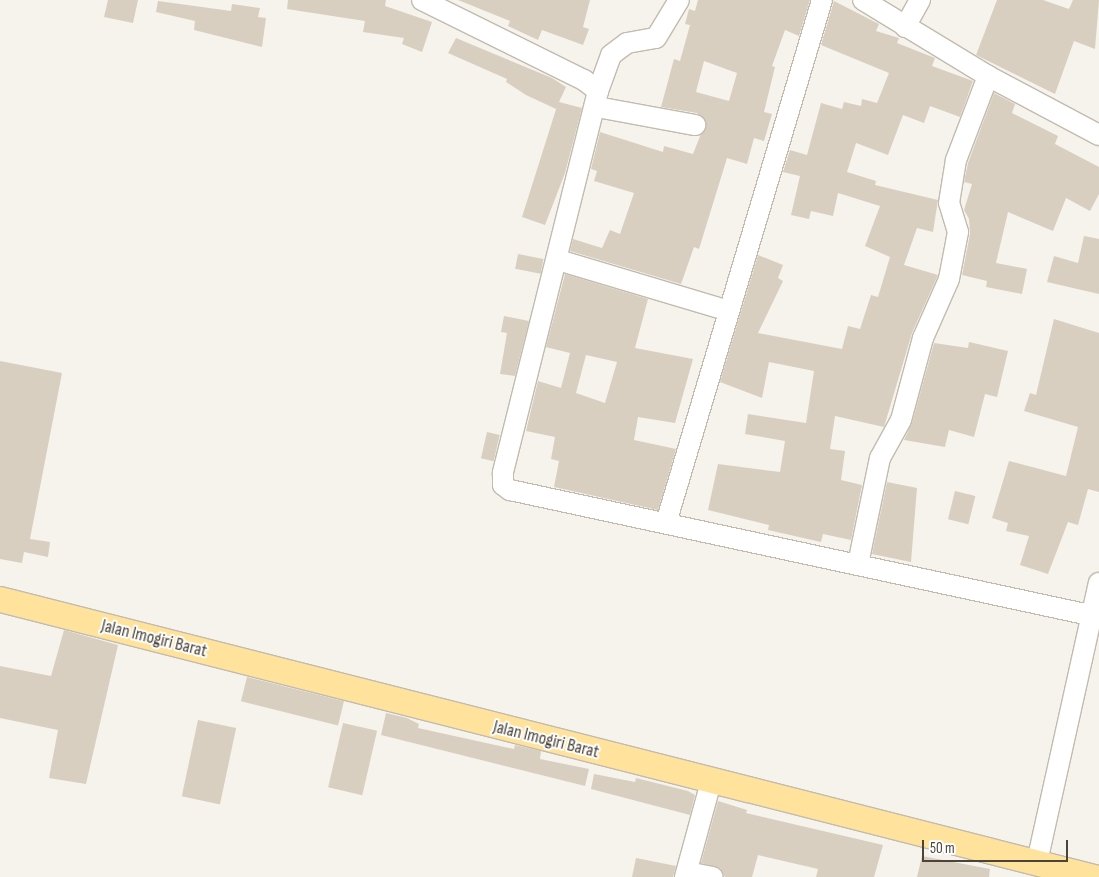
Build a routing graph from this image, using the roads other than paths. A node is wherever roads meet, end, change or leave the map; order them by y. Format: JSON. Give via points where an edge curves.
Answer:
{"nodes":[{"id":1,"x":422,"y":0,"type":"edge"},
{"id":2,"x":679,"y":0,"type":"edge"},
{"id":3,"x":822,"y":0,"type":"edge"},
{"id":4,"x":863,"y":0,"type":"edge"},
{"id":5,"x":920,"y":0,"type":"edge"},
{"id":6,"x":905,"y":27,"type":"junction"},
{"id":7,"x":988,"y":76,"type":"junction"},
{"id":8,"x":597,"y":99,"type":"junction"},
{"id":9,"x":695,"y":126,"type":"dead end"},
{"id":10,"x":1099,"y":135,"type":"edge"},
{"id":11,"x":558,"y":260,"type":"junction"},
{"id":12,"x":729,"y":311,"type":"junction"},
{"id":13,"x":666,"y":523,"type":"junction"},
{"id":14,"x":858,"y":564,"type":"junction"},
{"id":15,"x":1099,"y":582,"type":"edge"},
{"id":16,"x":0,"y":599,"type":"edge"},
{"id":17,"x":1095,"y":615,"type":"edge"},
{"id":18,"x":711,"y":782,"type":"junction"},
{"id":19,"x":1037,"y":862,"type":"junction"},
{"id":20,"x":686,"y":874,"type":"edge"},
{"id":21,"x":713,"y":877,"type":"edge"},
{"id":22,"x":1094,"y":877,"type":"edge"}],
"edges":[{"from":1,"to":8,"type":"street","via":[[584,80]]},
{"from":2,"to":8,"type":"street","via":[[656,38],[618,47],[604,65]]},
{"from":3,"to":12,"type":"street"},
{"from":4,"to":6,"type":"street"},
{"from":5,"to":6,"type":"street"},
{"from":6,"to":7,"type":"street"},
{"from":7,"to":10,"type":"street"},
{"from":7,"to":14,"type":"street","via":[[956,160],[949,203],[958,232],[949,279],[923,338],[901,420],[880,458]]},
{"from":8,"to":9,"type":"street"},
{"from":8,"to":11,"type":"street"},
{"from":11,"to":12,"type":"street"},
{"from":11,"to":13,"type":"street","via":[[503,473],[503,485],[510,490]]},
{"from":12,"to":13,"type":"street"},
{"from":13,"to":14,"type":"street"},
{"from":14,"to":17,"type":"street"},
{"from":15,"to":17,"type":"street"},
{"from":16,"to":18,"type":"main road","name":"Jalan Imogiri Barat"},
{"from":17,"to":19,"type":"street"},
{"from":18,"to":19,"type":"main road","name":"Jalan Imogiri Barat"},
{"from":18,"to":20,"type":"street"},
{"from":19,"to":22,"type":"main road","name":"Jalan Imogiri Barat"},
{"from":20,"to":21,"type":"street"}]}
